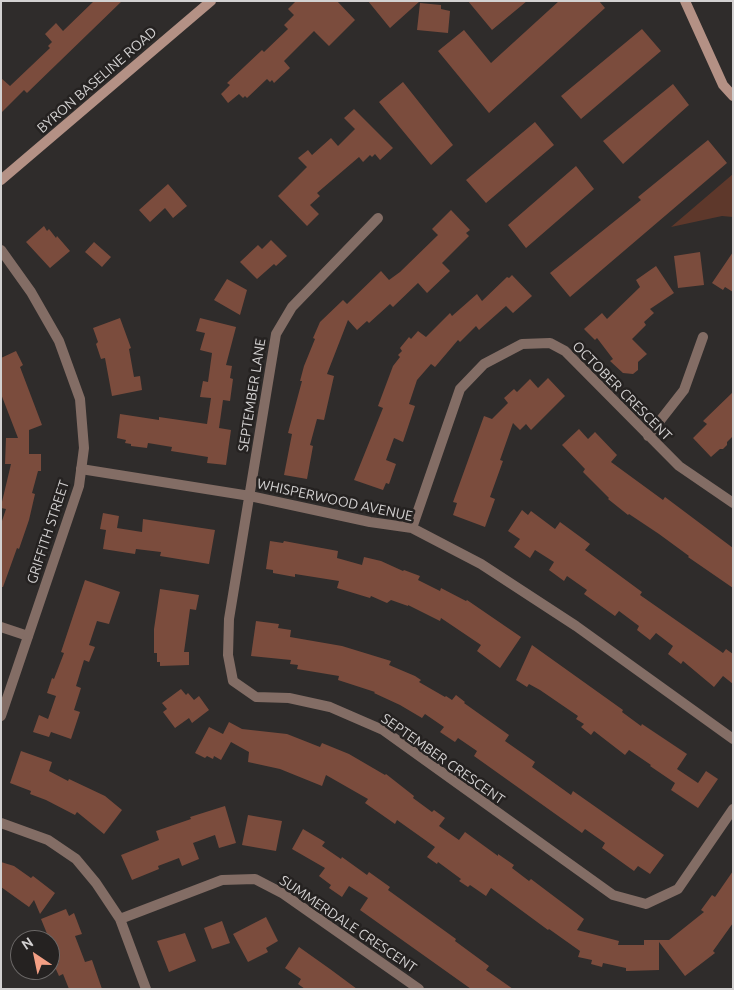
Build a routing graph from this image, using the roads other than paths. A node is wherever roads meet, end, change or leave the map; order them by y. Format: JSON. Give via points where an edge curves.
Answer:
{"nodes":[{"id":1,"x":211,"y":1,"type":"edge"},
{"id":2,"x":685,"y":1,"type":"edge"},
{"id":3,"x":733,"y":96,"type":"edge"},
{"id":4,"x":1,"y":180,"type":"edge"},
{"id":5,"x":378,"y":218,"type":"dead end"},
{"id":6,"x":1,"y":250,"type":"edge"},
{"id":7,"x":703,"y":337,"type":"dead end"},
{"id":8,"x":648,"y":436,"type":"junction"},
{"id":9,"x":81,"y":469,"type":"junction"},
{"id":10,"x":250,"y":496,"type":"junction"},
{"id":11,"x":733,"y":503,"type":"edge"},
{"id":12,"x":412,"y":528,"type":"junction"},
{"id":13,"x":1,"y":627,"type":"edge"},
{"id":14,"x":28,"y":636,"type":"junction"},
{"id":15,"x":1,"y":716,"type":"edge"},
{"id":16,"x":733,"y":739,"type":"edge"},
{"id":17,"x":733,"y":809,"type":"edge"},
{"id":18,"x":1,"y":823,"type":"edge"},
{"id":19,"x":120,"y":919,"type":"junction"},
{"id":20,"x":146,"y":989,"type":"edge"},
{"id":21,"x":419,"y":989,"type":"edge"}],
"edges":[{"from":1,"to":4,"type":"main road","name":"BYRON BASELINE ROAD"},
{"from":2,"to":3,"type":"main road","via":[[724,86]]},
{"from":5,"to":10,"type":"street","name":"SEPTEMBER LANE","via":[[292,307],[276,334]]},
{"from":6,"to":9,"type":"street","name":"GRIFFITH STREET","via":[[31,292],[59,341],[80,399],[84,448]]},
{"from":7,"to":8,"type":"street","via":[[684,390]]},
{"from":8,"to":11,"type":"street","name":"OCTOBER CRESCENT","via":[[679,466]]},
{"from":8,"to":12,"type":"street","name":"OCTOBER CRESCENT","via":[[565,351],[550,343],[522,344],[484,364],[460,389]]},
{"from":9,"to":10,"type":"street","name":"WHISPERWOOD AVENUE"},
{"from":9,"to":14,"type":"street","name":"GRIFFITH STREET","via":[[79,486]]},
{"from":10,"to":12,"type":"street","name":"WHISPERWOOD AVENUE"},
{"from":10,"to":17,"type":"street","name":"SEPTEMBER CRESCENT","via":[[229,619],[228,655],[233,680],[256,697],[289,698],[330,707],[383,730],[613,895],[646,904],[678,889]]},
{"from":12,"to":16,"type":"street","name":"WHISPERWOOD AVENUE","via":[[481,564],[576,626]]},
{"from":13,"to":14,"type":"street"},
{"from":14,"to":15,"type":"street","name":"GRIFFITH STREET"},
{"from":18,"to":19,"type":"street","via":[[48,840],[76,859]]},
{"from":19,"to":20,"type":"street"},
{"from":19,"to":21,"type":"street","name":"SUMMERDALE CRESCENT","via":[[222,880],[255,879],[282,893]]}]}
